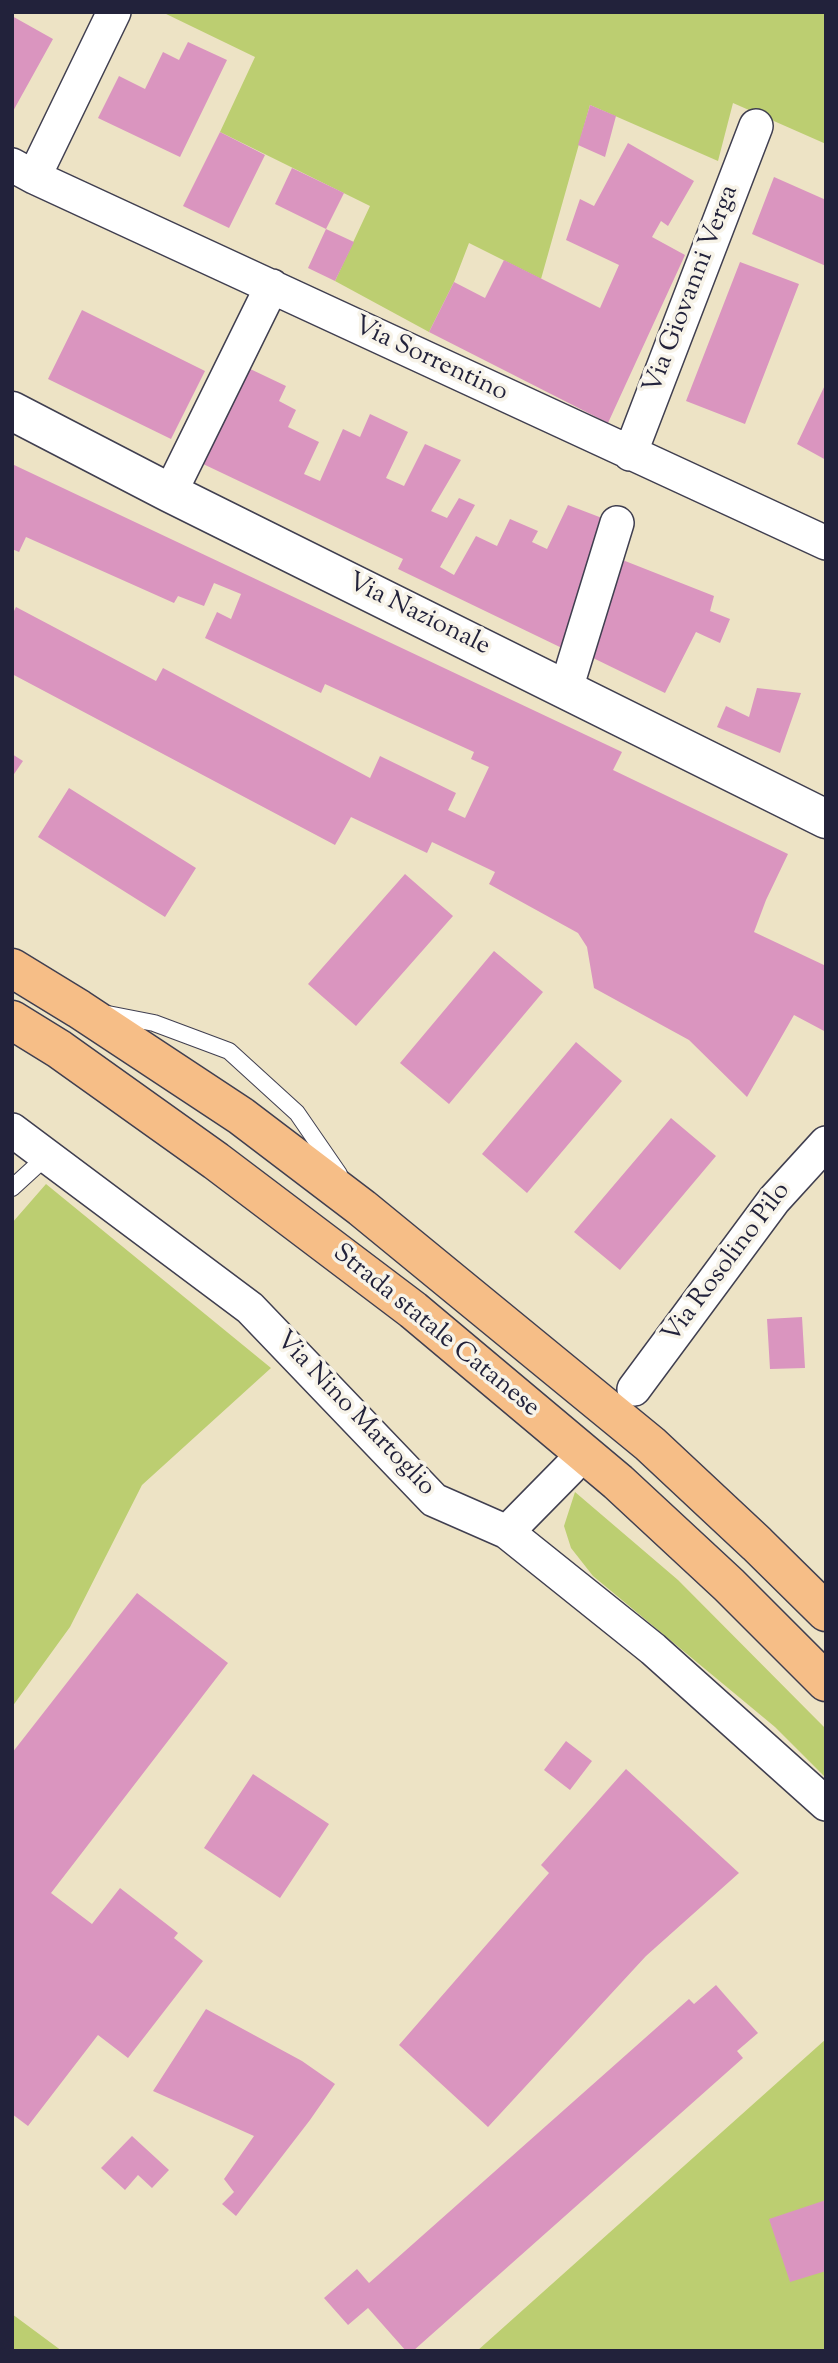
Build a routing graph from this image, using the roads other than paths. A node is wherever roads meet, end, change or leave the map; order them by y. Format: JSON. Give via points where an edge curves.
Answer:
{"nodes":[{"id":1,"x":114,"y":12,"type":"edge"},
{"id":2,"x":756,"y":126,"type":"dead end"},
{"id":3,"x":23,"y":171,"type":"edge"},
{"id":4,"x":272,"y":286,"type":"junction"},
{"id":5,"x":12,"y":411,"type":"edge"},
{"id":6,"x":630,"y":454,"type":"junction"},
{"id":7,"x":170,"y":493,"type":"junction"},
{"id":8,"x":617,"y":523,"type":"dead end"},
{"id":9,"x":826,"y":543,"type":"edge"},
{"id":10,"x":566,"y":690,"type":"junction"},
{"id":11,"x":826,"y":819,"type":"edge"},
{"id":12,"x":12,"y":968,"type":"edge"},
{"id":13,"x":12,"y":1020,"type":"edge"},
{"id":14,"x":12,"y":1130,"type":"edge"},
{"id":15,"x":826,"y":1143,"type":"edge"},
{"id":16,"x":47,"y":1156,"type":"junction"},
{"id":17,"x":12,"y":1188,"type":"edge"},
{"id":18,"x":634,"y":1389,"type":"tunnel mouth"},
{"id":19,"x":570,"y":1468,"type":"tunnel mouth"},
{"id":20,"x":507,"y":1532,"type":"junction"},
{"id":21,"x":826,"y":1612,"type":"edge"},
{"id":22,"x":826,"y":1682,"type":"edge"},
{"id":23,"x":826,"y":1804,"type":"edge"}],
"edges":[{"from":1,"to":3,"type":"street"},
{"from":2,"to":6,"type":"street","name":"Via Giovanni Verga"},
{"from":3,"to":4,"type":"street","name":"Via Sorrentino"},
{"from":4,"to":6,"type":"street","name":"Via Sorrentino"},
{"from":4,"to":7,"type":"street"},
{"from":5,"to":7,"type":"street","name":"Via Nazionale"},
{"from":6,"to":9,"type":"street","name":"Via Sorrentino"},
{"from":7,"to":10,"type":"street","name":"Via Nazionale"},
{"from":8,"to":10,"type":"street"},
{"from":10,"to":11,"type":"street","name":"Via Nazionale"},
{"from":12,"to":21,"type":"main road","name":"Strada statale Catanese","via":[[241,1116],[362,1208],[650,1444]]},
{"from":13,"to":22,"type":"main road","name":"Strada statale Catanese","via":[[216,1161],[413,1310],[618,1482]]},
{"from":14,"to":16,"type":"street","name":"Via Nino Martoglio"},
{"from":15,"to":18,"type":"street","name":"Via Rosolino Pilo","via":[[774,1200]]},
{"from":16,"to":17,"type":"lane"},
{"from":16,"to":20,"type":"street","name":"Via Nino Martoglio","via":[[250,1308],[434,1500]]},
{"from":19,"to":20,"type":"street"},
{"from":20,"to":23,"type":"street","name":"Via Nino Martoglio","via":[[653,1649]]}]}
